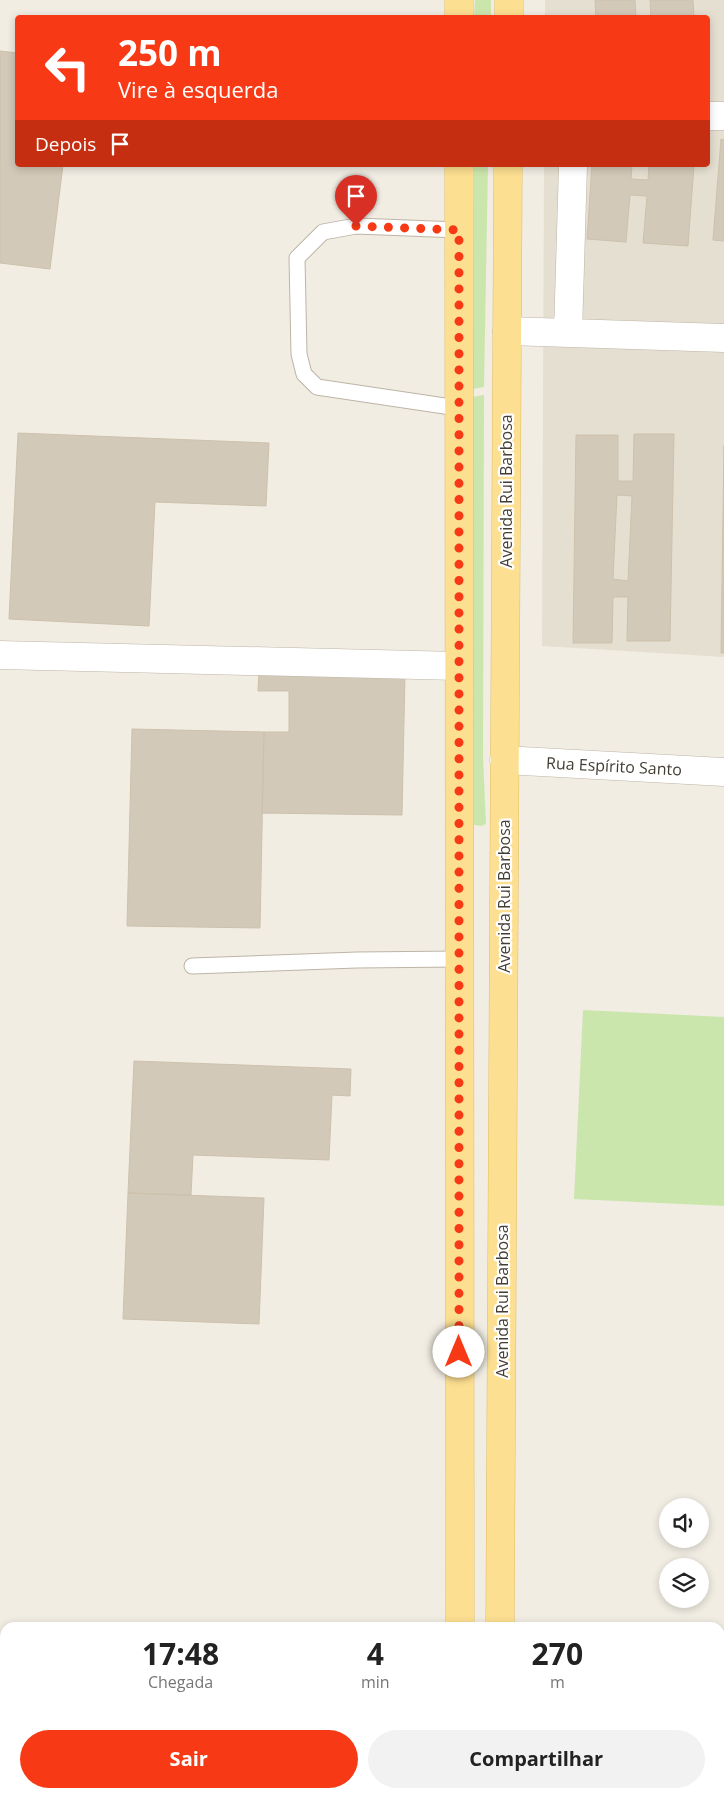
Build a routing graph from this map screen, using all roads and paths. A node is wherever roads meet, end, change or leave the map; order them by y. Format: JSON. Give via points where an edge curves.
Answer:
{"nodes":[{"id":1,"x":459,"y":0,"type":"edge"},
{"id":2,"x":509,"y":0,"type":"edge"},
{"id":3,"x":459,"y":15,"type":"edge"},
{"id":4,"x":509,"y":15,"type":"edge"},
{"id":5,"x":710,"y":116,"type":"edge"},
{"id":6,"x":724,"y":116,"type":"edge"},
{"id":7,"x":459,"y":167,"type":"edge"},
{"id":8,"x":508,"y":167,"type":"edge"},
{"id":9,"x":573,"y":167,"type":"edge"},
{"id":10,"x":459,"y":230,"type":"junction"},
{"id":11,"x":507,"y":331,"type":"junction"},
{"id":12,"x":568,"y":333,"type":"junction"},
{"id":13,"x":724,"y":338,"type":"edge"},
{"id":14,"x":458,"y":408,"type":"junction"},
{"id":15,"x":0,"y":654,"type":"edge"},
{"id":16,"x":458,"y":666,"type":"junction"},
{"id":17,"x":504,"y":760,"type":"junction"},
{"id":18,"x":724,"y":772,"type":"edge"},
{"id":19,"x":458,"y":959,"type":"junction"},
{"id":20,"x":192,"y":966,"type":"dead end"},
{"id":21,"x":460,"y":1622,"type":"edge"},
{"id":22,"x":500,"y":1622,"type":"edge"}],
"edges":[{"from":1,"to":3,"type":"main road"},
{"from":2,"to":4,"type":"main road"},
{"from":5,"to":6,"type":"street"},
{"from":7,"to":10,"type":"main road"},
{"from":8,"to":11,"type":"main road","name":"Avenida Rui Barbosa"},
{"from":9,"to":12,"type":"street"},
{"from":10,"to":14,"type":"main road"},
{"from":10,"to":14,"type":"lane","via":[[356,226],[323,232],[297,258],[300,354],[304,374],[317,387]]},
{"from":11,"to":12,"type":"street"},
{"from":11,"to":17,"type":"main road","name":"Avenida Rui Barbosa"},
{"from":12,"to":13,"type":"street"},
{"from":14,"to":16,"type":"main road"},
{"from":15,"to":16,"type":"street"},
{"from":16,"to":19,"type":"main road"},
{"from":17,"to":18,"type":"street","name":"Rua Espírito Santo"},
{"from":17,"to":22,"type":"main road","name":"Avenida Rui Barbosa"},
{"from":19,"to":20,"type":"lane"},
{"from":19,"to":21,"type":"main road"}]}
